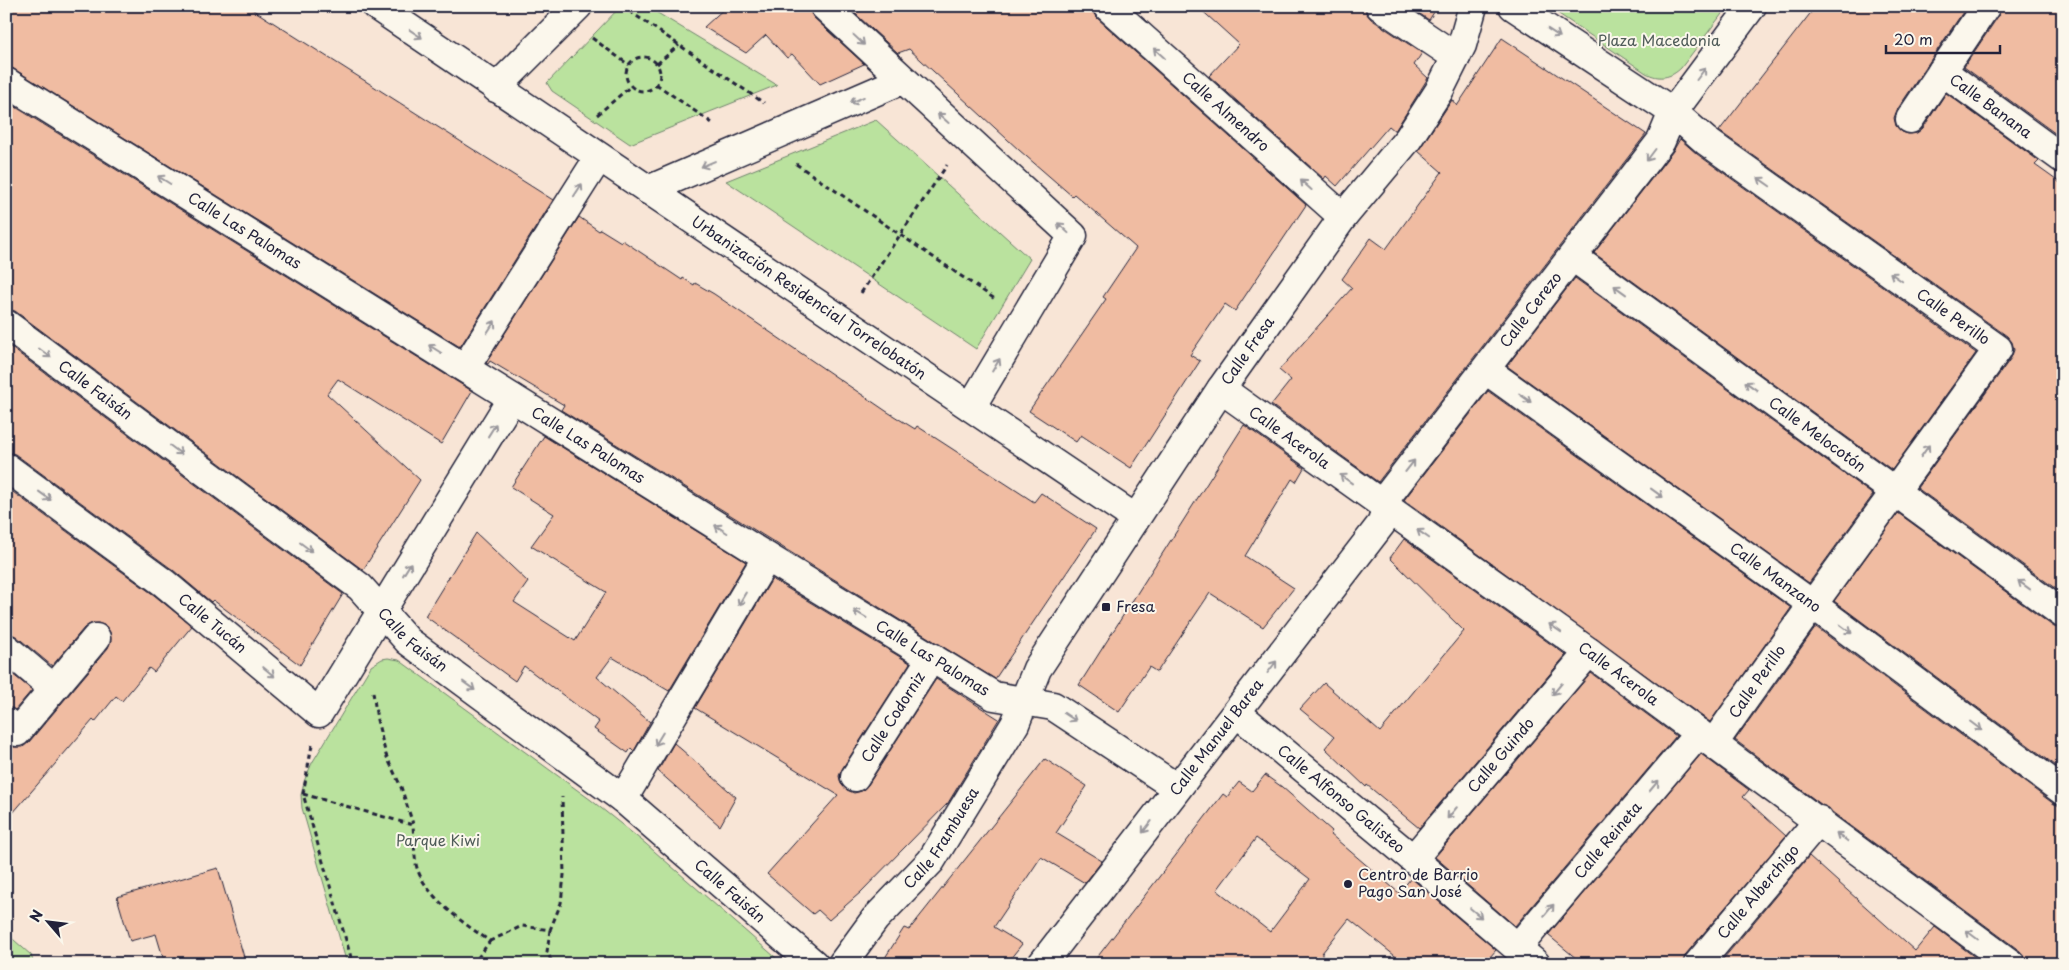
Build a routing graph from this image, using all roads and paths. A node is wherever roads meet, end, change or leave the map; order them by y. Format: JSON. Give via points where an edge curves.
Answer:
{"nodes":[{"id":1,"x":376,"y":6,"type":"edge"},
{"id":2,"x":622,"y":6,"type":"edge"},
{"id":3,"x":824,"y":6,"type":"edge"},
{"id":4,"x":1106,"y":6,"type":"edge"},
{"id":5,"x":1380,"y":6,"type":"edge"},
{"id":6,"x":1473,"y":6,"type":"edge"},
{"id":7,"x":1513,"y":6,"type":"edge"},
{"id":8,"x":1752,"y":6,"type":"edge"},
{"id":9,"x":1986,"y":6,"type":"edge"},
{"id":10,"x":571,"y":13,"type":"edge"},
{"id":11,"x":679,"y":45,"type":"junction"},
{"id":12,"x":1456,"y":57,"type":"junction"},
{"id":13,"x":629,"y":64,"type":"junction"},
{"id":14,"x":657,"y":64,"type":"junction"},
{"id":15,"x":1942,"y":71,"type":"junction"},
{"id":16,"x":902,"y":80,"type":"junction"},
{"id":17,"x":6,"y":82,"type":"edge"},
{"id":18,"x":656,"y":84,"type":"junction"},
{"id":19,"x":631,"y":86,"type":"junction"},
{"id":20,"x":496,"y":88,"type":"junction"},
{"id":21,"x":1672,"y":112,"type":"junction"},
{"id":22,"x":1910,"y":119,"type":"dead end"},
{"id":23,"x":797,"y":126,"type":"junction"},
{"id":24,"x":965,"y":137,"type":"junction"},
{"id":25,"x":570,"y":138,"type":"junction"},
{"id":26,"x":754,"y":144,"type":"junction"},
{"id":27,"x":599,"y":157,"type":"junction"},
{"id":28,"x":2063,"y":159,"type":"edge"},
{"id":29,"x":648,"y":190,"type":"junction"},
{"id":30,"x":1343,"y":217,"type":"junction"},
{"id":31,"x":900,"y":235,"type":"junction"},
{"id":32,"x":1573,"y":256,"type":"junction"},
{"id":33,"x":1024,"y":319,"type":"junction"},
{"id":34,"x":842,"y":320,"type":"junction"},
{"id":35,"x":6,"y":324,"type":"edge"},
{"id":36,"x":465,"y":368,"type":"junction"},
{"id":37,"x":1486,"y":370,"type":"junction"},
{"id":38,"x":1220,"y":389,"type":"junction"},
{"id":39,"x":512,"y":398,"type":"junction"},
{"id":40,"x":971,"y":407,"type":"junction"},
{"id":41,"x":6,"y":467,"type":"edge"},
{"id":42,"x":1897,"y":491,"type":"junction"},
{"id":43,"x":1386,"y":508,"type":"junction"},
{"id":44,"x":1136,"y":518,"type":"junction"},
{"id":45,"x":767,"y":557,"type":"junction"},
{"id":46,"x":1812,"y":604,"type":"junction"},
{"id":47,"x":382,"y":610,"type":"junction"},
{"id":48,"x":2063,"y":614,"type":"edge"},
{"id":49,"x":96,"y":638,"type":"dead end"},
{"id":50,"x":6,"y":648,"type":"edge"},
{"id":51,"x":1588,"y":652,"type":"junction"},
{"id":52,"x":932,"y":657,"type":"junction"},
{"id":53,"x":346,"y":670,"type":"junction"},
{"id":54,"x":53,"y":688,"type":"junction"},
{"id":55,"x":1025,"y":701,"type":"junction"},
{"id":56,"x":319,"y":713,"type":"junction"},
{"id":57,"x":1237,"y":714,"type":"junction"},
{"id":58,"x":6,"y":722,"type":"edge"},
{"id":59,"x":1706,"y":738,"type":"junction"},
{"id":60,"x":580,"y":767,"type":"junction"},
{"id":61,"x":854,"y":777,"type":"dead end"},
{"id":62,"x":1177,"y":788,"type":"junction"},
{"id":63,"x":2063,"y":791,"type":"edge"},
{"id":64,"x":303,"y":794,"type":"junction"},
{"id":65,"x":624,"y":799,"type":"junction"},
{"id":66,"x":1818,"y":820,"type":"junction"},
{"id":67,"x":413,"y":825,"type":"junction"},
{"id":68,"x":1414,"y":860,"type":"junction"},
{"id":69,"x":550,"y":930,"type":"junction"},
{"id":70,"x":490,"y":941,"type":"junction"},
{"id":71,"x":1529,"y":959,"type":"edge"},
{"id":72,"x":353,"y":964,"type":"edge"},
{"id":73,"x":476,"y":964,"type":"edge"},
{"id":74,"x":553,"y":964,"type":"edge"},
{"id":75,"x":814,"y":964,"type":"edge"},
{"id":76,"x":842,"y":964,"type":"edge"},
{"id":77,"x":1042,"y":964,"type":"edge"},
{"id":78,"x":1698,"y":964,"type":"edge"},
{"id":79,"x":2011,"y":964,"type":"edge"}],
"edges":[{"from":1,"to":20,"type":"street","name":"Urbanización Residencial Torrelobatón","one_way":true},
{"from":2,"to":11,"type":"path"},
{"from":3,"to":16,"type":"street","one_way":true},
{"from":30,"to":4,"type":"street","name":"Calle Almendro","one_way":true},
{"from":5,"to":12,"type":"street"},
{"from":6,"to":12,"type":"street","name":"Calle Fresa"},
{"from":7,"to":21,"type":"street","one_way":true},
{"from":21,"to":8,"type":"street","one_way":true},
{"from":9,"to":15,"type":"street"},
{"from":10,"to":13,"type":"path"},
{"from":10,"to":20,"type":"street"},
{"from":11,"to":14,"type":"path"},
{"from":11,"to":23,"type":"path"},
{"from":12,"to":30,"type":"street","name":"Calle Fresa","via":[[1439,91],[1408,139]]},
{"from":13,"to":14,"type":"path","via":[[642,57]]},
{"from":13,"to":19,"type":"path","via":[[626,75]]},
{"from":14,"to":18,"type":"path","via":[[660,74]]},
{"from":15,"to":22,"type":"street"},
{"from":15,"to":28,"type":"street","name":"Calle Banana"},
{"from":16,"to":23,"type":"street","one_way":true},
{"from":24,"to":16,"type":"street","one_way":true},
{"from":36,"to":17,"type":"street","name":"Calle Las Palomas","one_way":true},
{"from":18,"to":19,"type":"path","via":[[647,90]]},
{"from":18,"to":26,"type":"path"},
{"from":19,"to":25,"type":"path"},
{"from":20,"to":25,"type":"street","name":"Urbanización Residencial Torrelobatón"},
{"from":21,"to":32,"type":"street","name":"Calle Cerezo","one_way":true,"via":[[1661,141]]},
{"from":42,"to":21,"type":"street","name":"Calle Perillo","one_way":true,"via":[[1998,348],[1706,141]]},
{"from":23,"to":26,"type":"street"},
{"from":24,"to":31,"type":"path"},
{"from":33,"to":24,"type":"street","one_way":true,"via":[[1073,236]]},
{"from":25,"to":27,"type":"street","name":"Urbanización Residencial Torrelobatón"},
{"from":26,"to":29,"type":"street","one_way":true},
{"from":26,"to":31,"type":"path"},
{"from":27,"to":29,"type":"street","name":"Urbanización Residencial Torrelobatón"},
{"from":36,"to":27,"type":"street","one_way":true},
{"from":29,"to":34,"type":"street","name":"Urbanización Residencial Torrelobatón"},
{"from":30,"to":38,"type":"street","name":"Calle Fresa"},
{"from":31,"to":33,"type":"path"},
{"from":31,"to":34,"type":"path"},
{"from":32,"to":37,"type":"street","name":"Calle Cerezo"},
{"from":42,"to":32,"type":"street","name":"Calle Melocotón","one_way":true},
{"from":40,"to":33,"type":"street","one_way":true},
{"from":34,"to":40,"type":"street","name":"Urbanización Residencial Torrelobatón"},
{"from":35,"to":47,"type":"street","name":"Calle Faisán","one_way":true,"via":[[360,588]]},
{"from":36,"to":39,"type":"street","name":"Calle Las Palomas"},
{"from":43,"to":37,"type":"street","name":"Calle Cerezo","one_way":true,"via":[[1389,494]]},
{"from":37,"to":46,"type":"street","name":"Calle Manzano","one_way":true},
{"from":43,"to":38,"type":"street","name":"Calle Acerola","one_way":true},
{"from":38,"to":44,"type":"street","name":"Calle Fresa"},
{"from":45,"to":39,"type":"street","name":"Calle Las Palomas","one_way":true},
{"from":47,"to":39,"type":"street","one_way":true},
{"from":40,"to":44,"type":"street","name":"Urbanización Residencial Torrelobatón"},
{"from":41,"to":56,"type":"street","name":"Calle Tucán","one_way":true,"via":[[164,583]]},
{"from":42,"to":46,"type":"street","name":"Calle Perillo"},
{"from":48,"to":42,"type":"street","name":"Calle Melocotón","one_way":true},
{"from":51,"to":43,"type":"street","name":"Calle Acerola","one_way":true},
{"from":57,"to":43,"type":"street","name":"Calle Manuel Barea","one_way":true,"via":[[1382,523]]},
{"from":44,"to":55,"type":"street","name":"Calle Fresa","via":[[1037,669]]},
{"from":52,"to":45,"type":"street","name":"Calle Las Palomas","one_way":true},
{"from":45,"to":65,"type":"street","one_way":true},
{"from":46,"to":59,"type":"street","name":"Calle Perillo"},
{"from":46,"to":63,"type":"street","name":"Calle Manzano","one_way":true},
{"from":47,"to":53,"type":"street"},
{"from":47,"to":60,"type":"street","name":"Calle Faisán","one_way":true,"via":[[408,641]]},
{"from":49,"to":54,"type":"street"},
{"from":50,"to":54,"type":"street"},
{"from":51,"to":59,"type":"street","name":"Calle Acerola"},
{"from":51,"to":68,"type":"street","name":"Calle Guindo","one_way":true},
{"from":52,"to":55,"type":"street","name":"Calle Las Palomas","via":[[994,696]]},
{"from":52,"to":61,"type":"street","name":"Calle Codorniz"},
{"from":53,"to":56,"type":"street"},
{"from":53,"to":67,"type":"path","via":[[372,687],[386,755]]},
{"from":54,"to":58,"type":"street","via":[[17,732]]},
{"from":55,"to":62,"type":"street","name":"Calle Las Palomas","one_way":true,"via":[[1053,706]]},
{"from":55,"to":76,"type":"street","name":"Calle Frambuesa","via":[[1015,724],[931,861],[874,919]]},
{"from":56,"to":64,"type":"path"},
{"from":57,"to":62,"type":"street","name":"Calle Manuel Barea"},
{"from":57,"to":68,"type":"street","name":"Calle Alfonso Galisteo"},
{"from":59,"to":66,"type":"street","name":"Calle Acerola"},
{"from":71,"to":59,"type":"street","name":"Calle Reineta","one_way":true},
{"from":60,"to":65,"type":"street","name":"Calle Faisán"},
{"from":60,"to":69,"type":"path","via":[[562,793],[564,875],[561,903]]},
{"from":62,"to":77,"type":"street","name":"Calle Manuel Barea","one_way":true},
{"from":64,"to":67,"type":"path"},
{"from":64,"to":72,"type":"path"},
{"from":65,"to":75,"type":"street","name":"Calle Faisán"},
{"from":66,"to":78,"type":"street","name":"Calle Alberchigo"},
{"from":79,"to":66,"type":"street","name":"Calle Acerola","one_way":true},
{"from":67,"to":70,"type":"path","via":[[416,865],[423,880],[432,893],[475,932]]},
{"from":68,"to":71,"type":"street","name":"Calle Alfonso Galisteo","one_way":true},
{"from":69,"to":70,"type":"path","via":[[522,926]]},
{"from":69,"to":74,"type":"path","via":[[547,952]]},
{"from":70,"to":73,"type":"path"}]}
